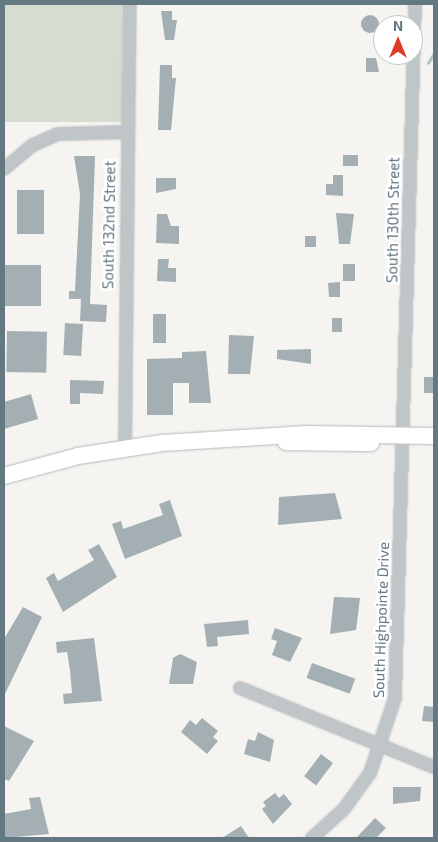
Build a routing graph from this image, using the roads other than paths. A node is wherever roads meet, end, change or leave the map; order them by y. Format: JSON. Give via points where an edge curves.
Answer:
{"nodes":[{"id":1,"x":130,"y":4,"type":"edge"},
{"id":2,"x":415,"y":4,"type":"edge"},
{"id":3,"x":127,"y":132,"type":"junction"},
{"id":4,"x":4,"y":169,"type":"edge"},
{"id":5,"x":434,"y":436,"type":"edge"},
{"id":6,"x":405,"y":437,"type":"junction"},
{"id":7,"x":125,"y":446,"type":"junction"},
{"id":8,"x":4,"y":476,"type":"edge"},
{"id":9,"x":240,"y":688,"type":"dead end"},
{"id":10,"x":382,"y":746,"type":"junction"},
{"id":11,"x":434,"y":767,"type":"edge"},
{"id":12,"x":312,"y":838,"type":"edge"}],
"edges":[{"from":1,"to":3,"type":"street","name":"South 132nd Street"},
{"from":2,"to":6,"type":"street","name":"South 130th Street"},
{"from":3,"to":4,"type":"street","via":[[58,134],[33,145]]},
{"from":3,"to":7,"type":"street","name":"South 132nd Street"},
{"from":5,"to":6,"type":"main road"},
{"from":6,"to":7,"type":"main road","via":[[335,446],[269,439]]},
{"from":6,"to":10,"type":"street","name":"South Highpointe Drive","via":[[396,690]]},
{"from":7,"to":8,"type":"main road"},
{"from":9,"to":10,"type":"street"},
{"from":10,"to":11,"type":"street"},
{"from":10,"to":12,"type":"street","name":"South Highpointe Drive","via":[[353,798]]}]}
